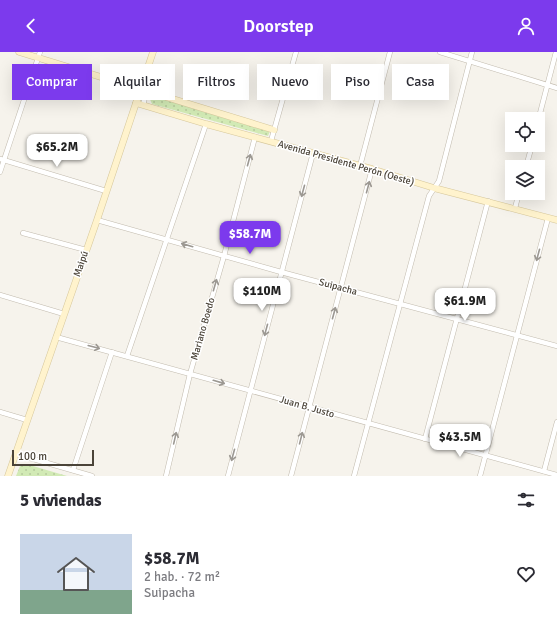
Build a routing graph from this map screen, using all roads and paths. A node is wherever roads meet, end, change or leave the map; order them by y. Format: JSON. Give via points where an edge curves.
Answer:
{"nodes":[{"id":1,"x":19,"y":52,"type":"edge"},
{"id":2,"x":153,"y":52,"type":"edge"},
{"id":3,"x":296,"y":52,"type":"edge"},
{"id":4,"x":390,"y":52,"type":"edge"},
{"id":5,"x":440,"y":52,"type":"edge"},
{"id":6,"x":472,"y":52,"type":"edge"},
{"id":7,"x":556,"y":52,"type":"edge"},
{"id":8,"x":39,"y":55,"type":"edge"},
{"id":9,"x":470,"y":61,"type":"junction"},
{"id":10,"x":149,"y":64,"type":"edge"},
{"id":11,"x":100,"y":75,"type":"edge"},
{"id":12,"x":547,"y":85,"type":"junction"},
{"id":13,"x":557,"y":88,"type":"edge"},
{"id":14,"x":175,"y":99,"type":"edge"},
{"id":15,"x":137,"y":100,"type":"edge"},
{"id":16,"x":144,"y":100,"type":"edge"},
{"id":17,"x":136,"y":103,"type":"junction"},
{"id":18,"x":143,"y":105,"type":"junction"},
{"id":19,"x":540,"y":112,"type":"edge"},
{"id":20,"x":206,"y":124,"type":"junction"},
{"id":21,"x":274,"y":130,"type":"junction"},
{"id":22,"x":255,"y":137,"type":"junction"},
{"id":23,"x":271,"y":141,"type":"junction"},
{"id":24,"x":313,"y":153,"type":"junction"},
{"id":25,"x":2,"y":160,"type":"edge"},
{"id":26,"x":360,"y":166,"type":"junction"},
{"id":27,"x":372,"y":169,"type":"junction"},
{"id":28,"x":0,"y":172,"type":"edge"},
{"id":29,"x":434,"y":188,"type":"junction"},
{"id":30,"x":106,"y":191,"type":"junction"},
{"id":31,"x":517,"y":200,"type":"edge"},
{"id":32,"x":488,"y":201,"type":"junction"},
{"id":33,"x":515,"y":208,"type":"junction"},
{"id":34,"x":548,"y":218,"type":"junction"},
{"id":35,"x":97,"y":220,"type":"junction"},
{"id":36,"x":557,"y":220,"type":"edge"},
{"id":37,"x":23,"y":233,"type":"dead end"},
{"id":38,"x":166,"y":240,"type":"junction"},
{"id":39,"x":86,"y":250,"type":"junction"},
{"id":40,"x":224,"y":256,"type":"junction"},
{"id":41,"x":281,"y":272,"type":"junction"},
{"id":42,"x":341,"y":288,"type":"junction"},
{"id":43,"x":0,"y":295,"type":"edge"},
{"id":44,"x":400,"y":304,"type":"junction"},
{"id":45,"x":64,"y":314,"type":"junction"},
{"id":46,"x":457,"y":319,"type":"junction"},
{"id":47,"x":517,"y":335,"type":"junction"},
{"id":48,"x":56,"y":337,"type":"junction"},
{"id":49,"x":557,"y":346,"type":"edge"},
{"id":50,"x":112,"y":352,"type":"junction"},
{"id":51,"x":127,"y":356,"type":"junction"},
{"id":52,"x":190,"y":374,"type":"junction"},
{"id":53,"x":250,"y":391,"type":"junction"},
{"id":54,"x":308,"y":407,"type":"junction"},
{"id":55,"x":0,"y":412,"type":"edge"},
{"id":56,"x":27,"y":420,"type":"junction"},
{"id":57,"x":557,"y":422,"type":"edge"},
{"id":58,"x":368,"y":424,"type":"junction"},
{"id":59,"x":425,"y":439,"type":"junction"},
{"id":60,"x":16,"y":454,"type":"junction"},
{"id":61,"x":485,"y":456,"type":"junction"},
{"id":62,"x":73,"y":470,"type":"junction"},
{"id":63,"x":544,"y":472,"type":"junction"},
{"id":64,"x":557,"y":475,"type":"edge"},
{"id":65,"x":8,"y":476,"type":"edge"},
{"id":66,"x":92,"y":476,"type":"edge"},
{"id":67,"x":166,"y":476,"type":"edge"},
{"id":68,"x":228,"y":476,"type":"edge"},
{"id":69,"x":291,"y":476,"type":"edge"},
{"id":70,"x":354,"y":476,"type":"edge"},
{"id":71,"x":480,"y":476,"type":"edge"}],
"edges":[{"from":1,"to":8,"type":"main road","name":"Avenida Presidente Perón (Oeste)"},
{"from":2,"to":10,"type":"main road","name":"Maipú"},
{"from":3,"to":21,"type":"street"},
{"from":4,"to":26,"type":"street"},
{"from":5,"to":9,"type":"street"},
{"from":6,"to":9,"type":"street"},
{"from":7,"to":12,"type":"street"},
{"from":8,"to":11,"type":"main road","name":"Avenida Presidente Perón (Oeste)"},
{"from":8,"to":25,"type":"street"},
{"from":9,"to":12,"type":"street"},
{"from":9,"to":29,"type":"street","via":[[439,181]]},
{"from":12,"to":13,"type":"street"},
{"from":12,"to":19,"type":"street"},
{"from":14,"to":21,"type":"main road","name":"Avenida Presidente Perón (Oeste)"},
{"from":15,"to":17,"type":"main road","name":"Maipú"},
{"from":16,"to":18,"type":"street"},
{"from":17,"to":18,"type":"main road","name":"Avenida Presidente Perón (Oeste)"},
{"from":17,"to":30,"type":"main road","name":"Maipú"},
{"from":18,"to":20,"type":"main road","name":"Avenida Presidente Perón (Oeste)"},
{"from":20,"to":22,"type":"main road","name":"Avenida Presidente Perón (Oeste)"},
{"from":20,"to":38,"type":"street"},
{"from":21,"to":23,"type":"street"},
{"from":22,"to":23,"type":"main road","name":"Avenida Presidente Perón (Oeste)"},
{"from":40,"to":22,"type":"street","name":"Mariano Boedo","one_way":true},
{"from":23,"to":24,"type":"main road","name":"Avenida Presidente Perón (Oeste)"},
{"from":24,"to":26,"type":"main road","name":"Avenida Presidente Perón (Oeste)"},
{"from":24,"to":41,"type":"street","one_way":true},
{"from":25,"to":28,"type":"street"},
{"from":25,"to":30,"type":"street"},
{"from":26,"to":27,"type":"main road","name":"Avenida Presidente Perón (Oeste)"},
{"from":27,"to":29,"type":"main road","name":"Avenida Presidente Perón (Oeste)"},
{"from":42,"to":27,"type":"street","one_way":true},
{"from":29,"to":32,"type":"main road","name":"Avenida Presidente Perón (Oeste)"},
{"from":29,"to":44,"type":"street","via":[[429,196]]},
{"from":30,"to":35,"type":"main road","name":"Maipú"},
{"from":31,"to":33,"type":"street"},
{"from":32,"to":33,"type":"main road","name":"Avenida Presidente Perón (Oeste)"},
{"from":32,"to":46,"type":"street"},
{"from":33,"to":34,"type":"main road","name":"Avenida Presidente Perón (Oeste)"},
{"from":34,"to":36,"type":"main road","name":"Avenida Presidente Perón (Oeste)"},
{"from":34,"to":47,"type":"street","one_way":true},
{"from":35,"to":38,"type":"street","name":"Suipacha"},
{"from":35,"to":39,"type":"main road","name":"Maipú"},
{"from":37,"to":39,"type":"street"},
{"from":40,"to":38,"type":"street","name":"Suipacha","one_way":true},
{"from":38,"to":51,"type":"street"},
{"from":39,"to":45,"type":"main road","name":"Maipú"},
{"from":40,"to":41,"type":"street","name":"Suipacha"},
{"from":52,"to":40,"type":"street","name":"Mariano Boedo","one_way":true},
{"from":41,"to":42,"type":"street","name":"Suipacha"},
{"from":41,"to":53,"type":"street","one_way":true},
{"from":42,"to":44,"type":"street","name":"Suipacha"},
{"from":54,"to":42,"type":"street","one_way":true},
{"from":43,"to":45,"type":"street"},
{"from":44,"to":46,"type":"street","name":"Suipacha"},
{"from":44,"to":58,"type":"street"},
{"from":45,"to":48,"type":"main road","name":"Maipú"},
{"from":46,"to":47,"type":"street","name":"Suipacha"},
{"from":46,"to":59,"type":"street"},
{"from":47,"to":49,"type":"street","name":"Suipacha"},
{"from":47,"to":61,"type":"street"},
{"from":48,"to":50,"type":"street","name":"Juan B. Justo","one_way":true},
{"from":48,"to":56,"type":"main road","name":"Maipú"},
{"from":50,"to":51,"type":"street","name":"Juan B. Justo"},
{"from":50,"to":62,"type":"street"},
{"from":51,"to":52,"type":"street","name":"Juan B. Justo"},
{"from":52,"to":53,"type":"street","name":"Juan B. Justo","one_way":true},
{"from":67,"to":52,"type":"street","name":"Mariano Boedo","one_way":true},
{"from":53,"to":54,"type":"street","name":"Juan B. Justo"},
{"from":53,"to":68,"type":"street","one_way":true},
{"from":54,"to":58,"type":"street","name":"Juan B. Justo"},
{"from":69,"to":54,"type":"street","one_way":true},
{"from":55,"to":56,"type":"street"},
{"from":56,"to":60,"type":"main road","name":"Maipú"},
{"from":57,"to":63,"type":"street"},
{"from":58,"to":59,"type":"street","name":"Juan B. Justo"},
{"from":58,"to":70,"type":"street"},
{"from":59,"to":61,"type":"street","name":"Juan B. Justo"},
{"from":60,"to":62,"type":"street"},
{"from":60,"to":65,"type":"main road","name":"Maipú"},
{"from":61,"to":63,"type":"street","name":"Juan B. Justo"},
{"from":61,"to":71,"type":"street"},
{"from":62,"to":66,"type":"street"},
{"from":63,"to":64,"type":"street","name":"Juan B. Justo"}]}
